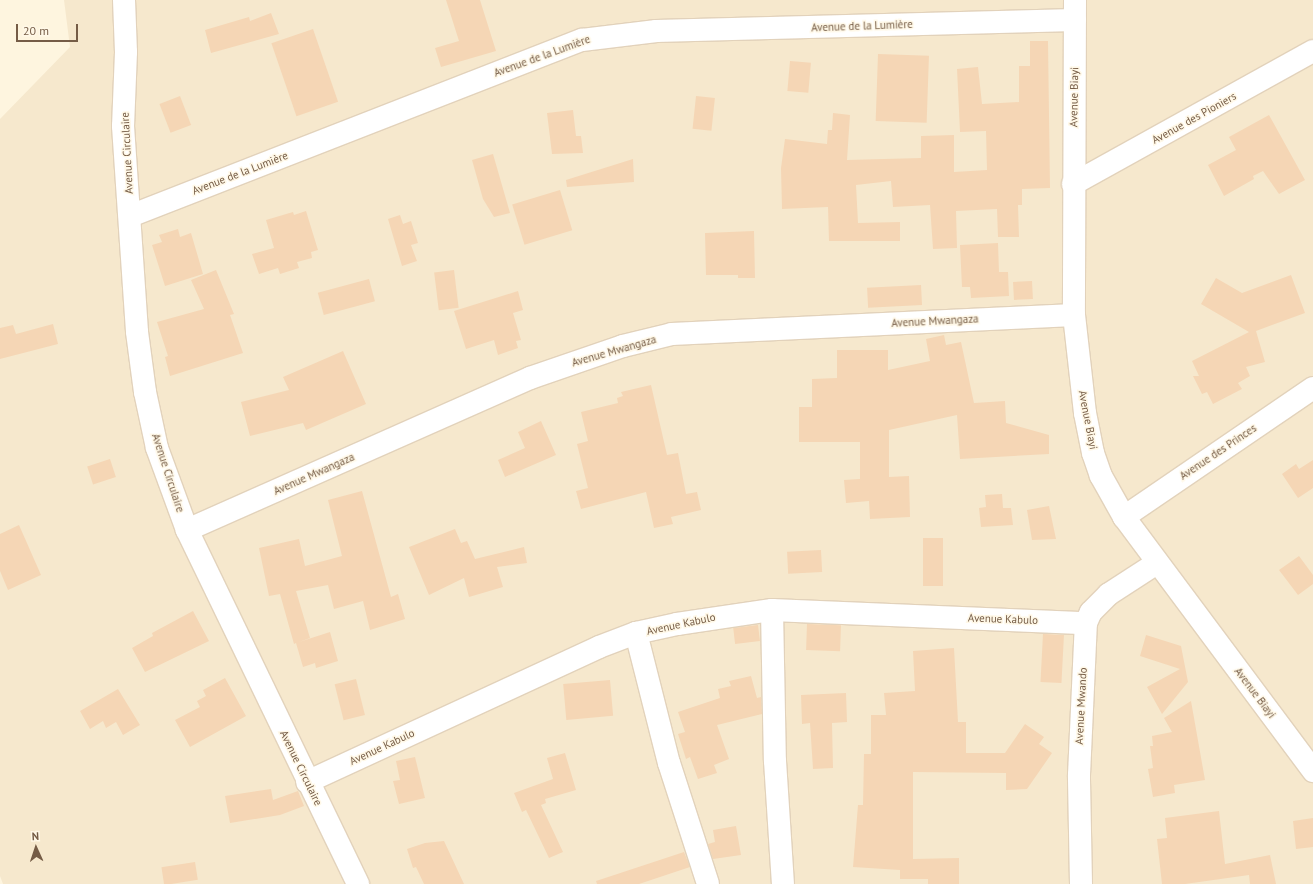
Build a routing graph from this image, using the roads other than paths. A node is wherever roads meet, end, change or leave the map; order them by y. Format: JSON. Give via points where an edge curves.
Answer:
{"nodes":[{"id":1,"x":124,"y":0,"type":"edge"},
{"id":2,"x":1075,"y":10,"type":"edge"},
{"id":3,"x":1313,"y":51,"type":"edge"},
{"id":4,"x":1073,"y":184,"type":"junction"},
{"id":5,"x":130,"y":216,"type":"junction"},
{"id":6,"x":1074,"y":315,"type":"junction"},
{"id":7,"x":1313,"y":388,"type":"edge"},
{"id":8,"x":1124,"y":516,"type":"junction"},
{"id":9,"x":187,"y":530,"type":"junction"},
{"id":10,"x":1158,"y":563,"type":"junction"},
{"id":11,"x":772,"y":610,"type":"junction"},
{"id":12,"x":1086,"y":623,"type":"junction"},
{"id":13,"x":636,"y":633,"type":"junction"},
{"id":14,"x":1313,"y":771,"type":"edge"},
{"id":15,"x":307,"y":782,"type":"junction"},
{"id":16,"x":358,"y":884,"type":"edge"},
{"id":17,"x":708,"y":884,"type":"edge"},
{"id":18,"x":783,"y":884,"type":"edge"},
{"id":19,"x":1081,"y":884,"type":"edge"}],
"edges":[{"from":1,"to":5,"type":"street","name":"Avenue Circulaire","via":[[126,52],[123,126]]},
{"from":2,"to":4,"type":"street","name":"Avenue Biayi"},
{"from":2,"to":5,"type":"street","name":"Avenue de la Lumière","via":[[656,32],[582,40]]},
{"from":3,"to":4,"type":"street","name":"Avenue des Pioniers"},
{"from":4,"to":6,"type":"street","name":"Avenue Biayi"},
{"from":5,"to":9,"type":"street","name":"Avenue Circulaire","via":[[137,332],[145,392],[157,448]]},
{"from":6,"to":8,"type":"street","name":"Avenue Biayi","via":[[1084,413],[1092,446],[1101,476]]},
{"from":6,"to":9,"type":"street","name":"Avenue Mwangaza","via":[[672,334],[585,357],[530,378]]},
{"from":7,"to":8,"type":"street","name":"Avenue des Princes"},
{"from":8,"to":10,"type":"street","name":"Avenue Biayi"},
{"from":9,"to":15,"type":"street","name":"Avenue Circulaire"},
{"from":10,"to":12,"type":"street","name":"Avenue Mwando","via":[[1109,594],[1091,612]]},
{"from":10,"to":14,"type":"street","name":"Avenue Biayi"},
{"from":11,"to":12,"type":"street","name":"Avenue Kabulo"},
{"from":11,"to":13,"type":"street","name":"Avenue Kabulo","via":[[708,618]]},
{"from":11,"to":18,"type":"street","via":[[775,761]]},
{"from":12,"to":19,"type":"street","name":"Avenue Mwando","via":[[1079,775]]},
{"from":13,"to":15,"type":"street","name":"Avenue Kabulo","via":[[567,660]]},
{"from":13,"to":17,"type":"street","via":[[669,763]]},
{"from":15,"to":16,"type":"street","name":"Avenue Circulaire"}]}
